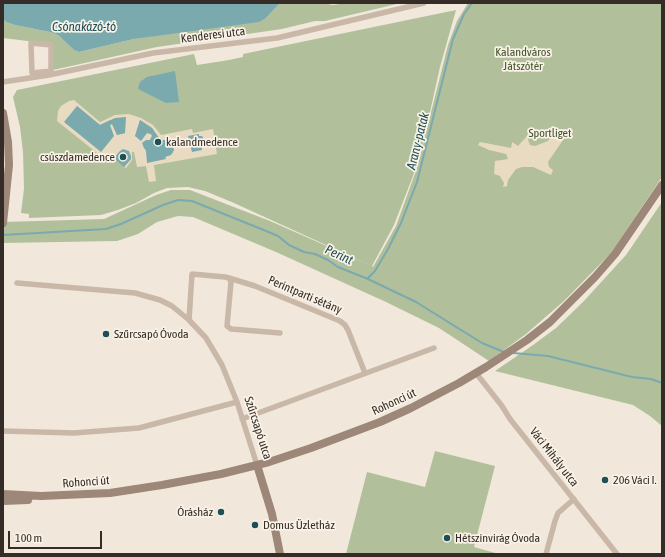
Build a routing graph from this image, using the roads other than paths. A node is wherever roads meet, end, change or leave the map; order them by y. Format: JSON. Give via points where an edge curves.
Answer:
{"nodes":[{"id":1,"x":424,"y":3,"type":"edge"},
{"id":2,"x":30,"y":43,"type":"joint"},
{"id":3,"x":3,"y":82,"type":"edge"},
{"id":4,"x":3,"y":113,"type":"edge"},
{"id":5,"x":662,"y":185,"type":"edge"},
{"id":6,"x":4,"y":220,"type":"edge"},
{"id":7,"x":229,"y":278,"type":"junction"},
{"id":8,"x":17,"y":283,"type":"dead end"},
{"id":9,"x":189,"y":320,"type":"junction"},
{"id":10,"x":280,"y":333,"type":"dead end"},
{"id":11,"x":434,"y":348,"type":"dead end"},
{"id":12,"x":365,"y":373,"type":"junction"},
{"id":13,"x":476,"y":373,"type":"junction"},
{"id":14,"x":237,"y":402,"type":"junction"},
{"id":15,"x":242,"y":419,"type":"junction"},
{"id":16,"x":3,"y":431,"type":"edge"},
{"id":17,"x":257,"y":465,"type":"junction"},
{"id":18,"x":4,"y":496,"type":"edge"},
{"id":19,"x":574,"y":499,"type":"junction"},
{"id":20,"x":280,"y":554,"type":"edge"},
{"id":21,"x":546,"y":554,"type":"edge"},
{"id":22,"x":617,"y":554,"type":"edge"}],
"edges":[{"from":1,"to":3,"type":"street","name":"Kenderesi utca","via":[[277,38],[153,53]]},
{"from":2,"to":2,"type":"street","via":[[51,45],[51,71],[32,73]]},
{"from":4,"to":6,"type":"main road","via":[[9,152]]},
{"from":5,"to":13,"type":"main road","name":"Rohonci út","via":[[627,237],[595,277],[550,322]]},
{"from":7,"to":9,"type":"street","via":[[192,274]]},
{"from":7,"to":10,"type":"street","via":[[231,282],[227,326],[231,329]]},
{"from":7,"to":12,"type":"street","name":"Perintparti sétány","via":[[340,321],[348,330]]},
{"from":8,"to":9,"type":"street","name":"Szűrcsapó utca","via":[[136,293],[168,303]]},
{"from":9,"to":14,"type":"street","name":"Szűrcsapó utca","via":[[215,352]]},
{"from":11,"to":12,"type":"street"},
{"from":12,"to":15,"type":"street"},
{"from":13,"to":17,"type":"main road","name":"Rohonci út","via":[[380,422]]},
{"from":13,"to":19,"type":"street","name":"Váci Mihály utca"},
{"from":14,"to":15,"type":"street","name":"Szűrcsapó utca"},
{"from":14,"to":16,"type":"street","via":[[139,428],[74,433]]},
{"from":15,"to":17,"type":"street","name":"Szűrcsapó utca"},
{"from":17,"to":18,"type":"main road","name":"Rohonci út","via":[[162,486],[110,493]]},
{"from":17,"to":20,"type":"main road","name":"Szűrcsapó utca","via":[[272,514]]},
{"from":19,"to":21,"type":"street","via":[[558,513]]},
{"from":19,"to":22,"type":"street","name":"Váci Mihály utca"}]}
